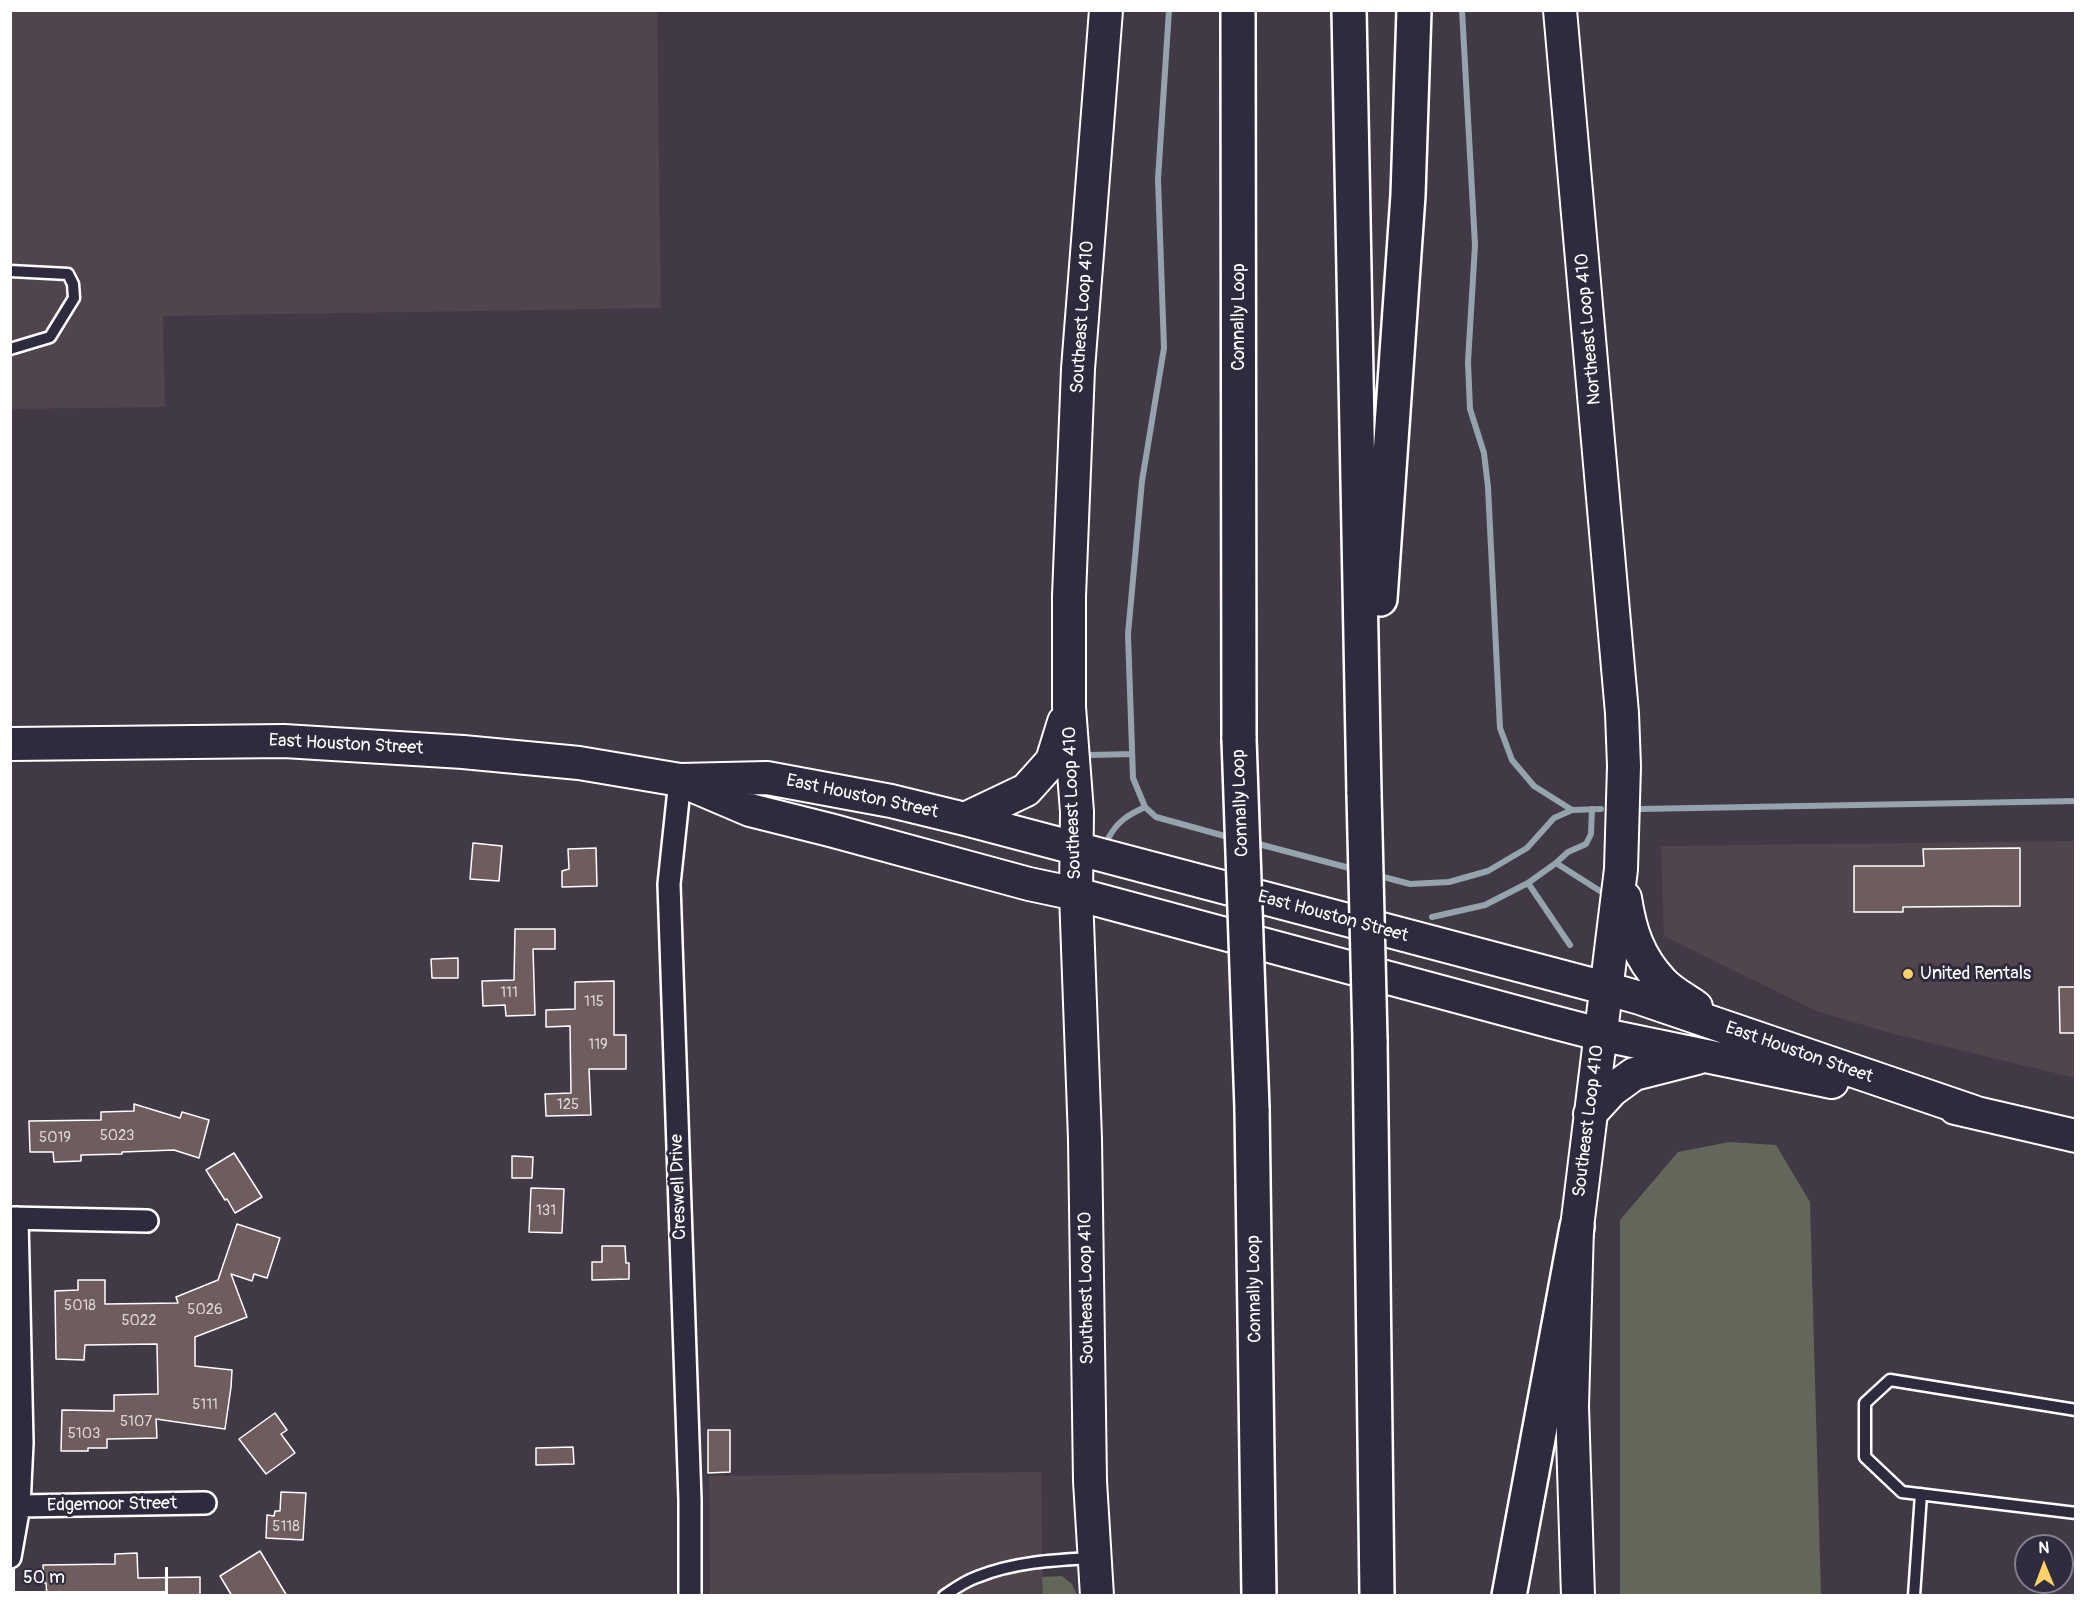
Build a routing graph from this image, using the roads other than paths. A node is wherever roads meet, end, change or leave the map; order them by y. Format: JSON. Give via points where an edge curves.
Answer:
{"nodes":[{"id":1,"x":1106,"y":10,"type":"edge"},
{"id":2,"x":1238,"y":10,"type":"edge"},
{"id":3,"x":1349,"y":10,"type":"edge"},
{"id":4,"x":1414,"y":10,"type":"edge"},
{"id":5,"x":1560,"y":10,"type":"edge"},
{"id":6,"x":10,"y":271,"type":"edge"},
{"id":7,"x":10,"y":349,"type":"edge"},
{"id":8,"x":1362,"y":642,"type":"junction"},
{"id":9,"x":1616,"y":648,"type":"joint"},
{"id":10,"x":1069,"y":707,"type":"junction"},
{"id":11,"x":10,"y":744,"type":"edge"},
{"id":12,"x":680,"y":780,"type":"junction"},
{"id":13,"x":965,"y":819,"type":"junction"},
{"id":14,"x":1077,"y":849,"type":"junction"},
{"id":15,"x":1621,"y":869,"type":"junction"},
{"id":16,"x":1076,"y":894,"type":"junction"},
{"id":17,"x":1605,"y":988,"type":"junction"},
{"id":18,"x":1729,"y":1030,"type":"junction"},
{"id":19,"x":1599,"y":1034,"type":"junction"},
{"id":20,"x":1707,"y":1056,"type":"junction"},
{"id":21,"x":1974,"y":1112,"type":"junction"},
{"id":22,"x":1590,"y":1114,"type":"junction"},
{"id":23,"x":2076,"y":1136,"type":"edge"},
{"id":24,"x":14,"y":1218,"type":"edge"},
{"id":25,"x":147,"y":1221,"type":"dead end"},
{"id":26,"x":1577,"y":1227,"type":"junction"},
{"id":27,"x":2076,"y":1410,"type":"edge"},
{"id":28,"x":1921,"y":1494,"type":"junction"},
{"id":29,"x":205,"y":1503,"type":"dead end"},
{"id":30,"x":19,"y":1506,"type":"junction"},
{"id":31,"x":2076,"y":1513,"type":"edge"},
{"id":32,"x":10,"y":1557,"type":"edge"},
{"id":33,"x":1094,"y":1557,"type":"junction"},
{"id":34,"x":690,"y":1596,"type":"edge"},
{"id":35,"x":944,"y":1596,"type":"edge"},
{"id":36,"x":1097,"y":1596,"type":"edge"},
{"id":37,"x":1259,"y":1596,"type":"edge"},
{"id":38,"x":1377,"y":1596,"type":"edge"},
{"id":39,"x":1509,"y":1596,"type":"edge"},
{"id":40,"x":1578,"y":1596,"type":"edge"},
{"id":41,"x":1914,"y":1596,"type":"edge"}],
"edges":[{"from":1,"to":10,"type":"main road","name":"Southeast Loop 410","via":[[1078,369]]},
{"from":2,"to":37,"type":"highway","name":"Connally Loop","bridge":true,"via":[[1239,739],[1252,1109]]},
{"from":3,"to":8,"type":"highway"},
{"from":4,"to":8,"type":"highway","via":[[1408,195],[1379,605]]},
{"from":5,"to":9,"type":"main road","name":"Northeast Loop 410"},
{"from":6,"to":7,"type":"lane","via":[[68,274],[74,298],[50,337]]},
{"from":8,"to":38,"type":"highway","bridge":true},
{"from":9,"to":15,"type":"main road","name":"Southeast Loop 410","via":[[1624,766]]},
{"from":10,"to":13,"type":"main road","via":[[1052,761],[1026,790]]},
{"from":10,"to":14,"type":"main road","name":"Southeast Loop 410"},
{"from":11,"to":12,"type":"main road","name":"East Houston Street","via":[[284,741],[579,763]]},
{"from":12,"to":13,"type":"main road","name":"East Houston Street","via":[[767,778]]},
{"from":12,"to":16,"type":"main road","name":"East Houston Street","via":[[750,810]]},
{"from":12,"to":34,"type":"street","name":"Creswell Drive","via":[[669,884],[690,1488]]},
{"from":13,"to":14,"type":"main road","name":"East Houston Street"},
{"from":14,"to":16,"type":"main road","name":"Southeast Loop 410"},
{"from":14,"to":17,"type":"main road","name":"East Houston Street"},
{"from":15,"to":17,"type":"main road","name":"Southeast Loop 410"},
{"from":15,"to":18,"type":"main road","via":[[1629,926],[1643,958],[1663,983]]},
{"from":16,"to":19,"type":"main road","name":"East Houston Street"},
{"from":16,"to":33,"type":"main road","name":"Southeast Loop 410"},
{"from":17,"to":18,"type":"main road","name":"East Houston Street"},
{"from":17,"to":19,"type":"main road","name":"Southeast Loop 410"},
{"from":18,"to":21,"type":"main road","name":"East Houston Street"},
{"from":19,"to":20,"type":"main road","name":"East Houston Street"},
{"from":19,"to":22,"type":"main road","name":"Southeast Loop 410"},
{"from":20,"to":21,"type":"main road","name":"East Houston Street"},
{"from":20,"to":22,"type":"main road","via":[[1634,1074]]},
{"from":21,"to":23,"type":"main road","name":"East Houston Street"},
{"from":22,"to":26,"type":"main road","name":"Southeast Loop 410"},
{"from":24,"to":25,"type":"street"},
{"from":24,"to":30,"type":"street","via":[[22,1443]]},
{"from":26,"to":39,"type":"highway"},
{"from":26,"to":40,"type":"main road","name":"Southeast Loop 410","via":[[1572,1406]]},
{"from":27,"to":28,"type":"lane","via":[[1890,1380],[1865,1403],[1865,1458],[1902,1492]]},
{"from":28,"to":31,"type":"lane"},
{"from":28,"to":41,"type":"lane"},
{"from":29,"to":30,"type":"street","name":"Edgemoor Street"},
{"from":30,"to":32,"type":"street"},
{"from":33,"to":35,"type":"lane","via":[[1013,1566],[975,1577]]},
{"from":33,"to":36,"type":"main road","name":"Southeast Loop 410"}]}
